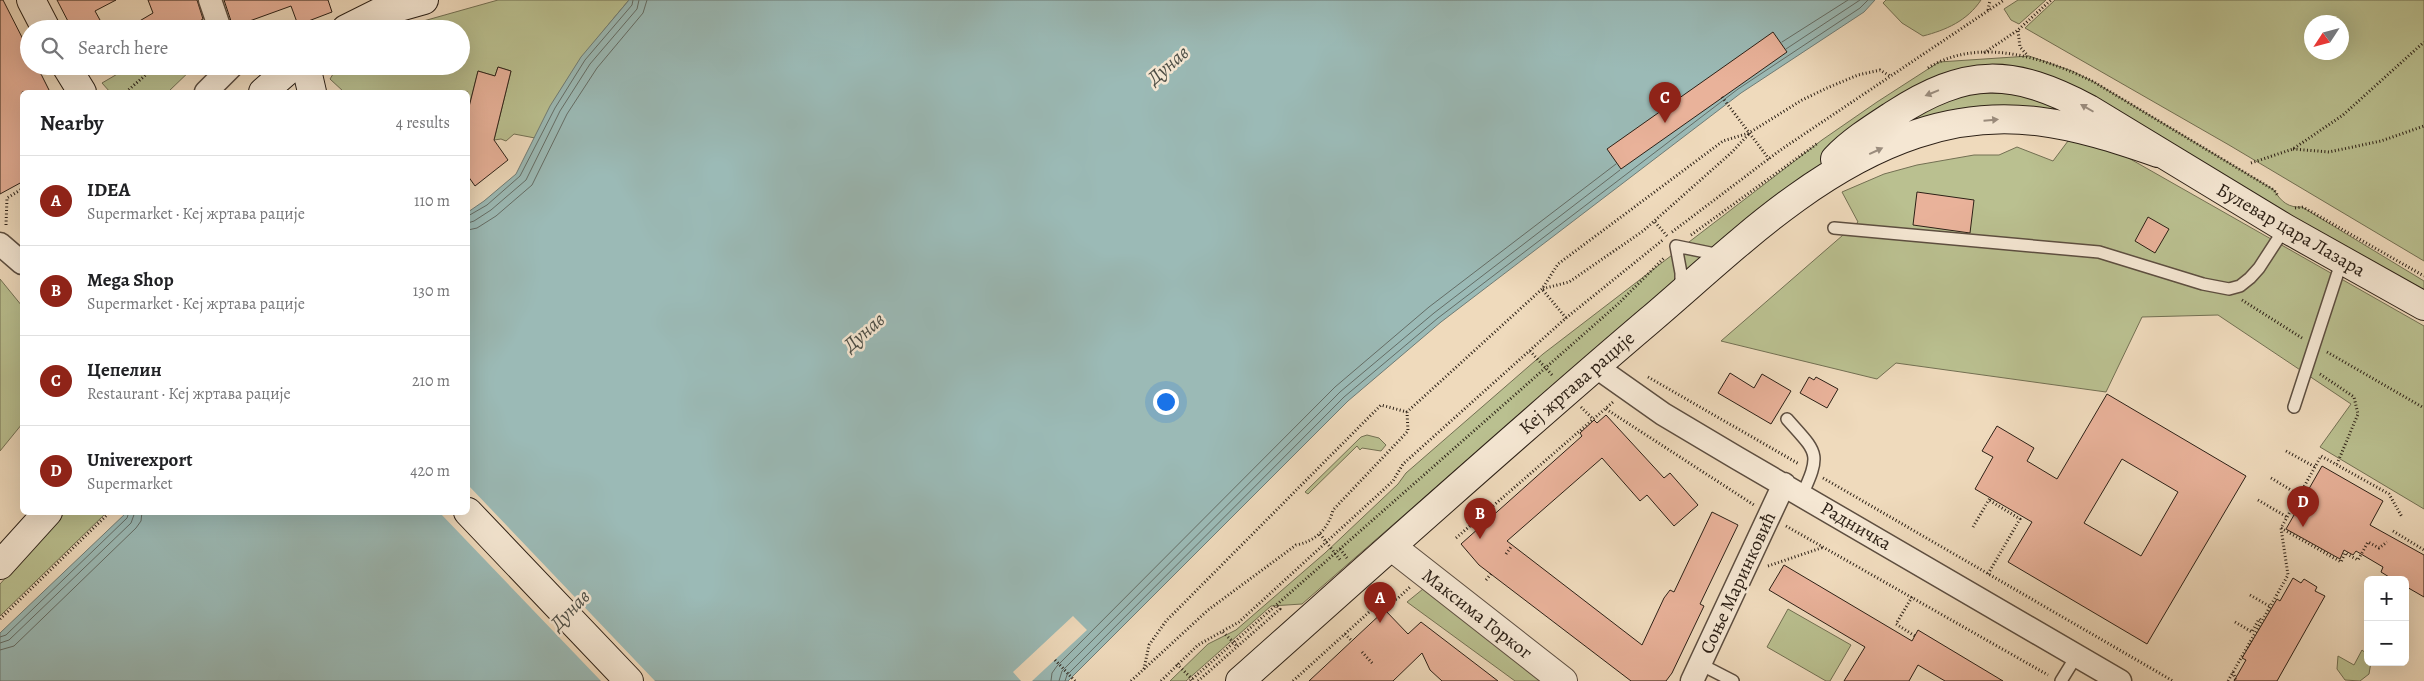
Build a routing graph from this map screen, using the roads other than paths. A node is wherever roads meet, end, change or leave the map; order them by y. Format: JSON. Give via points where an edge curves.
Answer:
{"nodes":[{"id":1,"x":31,"y":0,"type":"edge"},
{"id":2,"x":210,"y":0,"type":"edge"},
{"id":3,"x":424,"y":0,"type":"edge"},
{"id":4,"x":41,"y":20,"type":"edge"},
{"id":5,"x":217,"y":20,"type":"edge"},
{"id":6,"x":364,"y":20,"type":"edge"},
{"id":7,"x":72,"y":75,"type":"edge"},
{"id":8,"x":223,"y":75,"type":"edge"},
{"id":9,"x":283,"y":75,"type":"edge"},
{"id":10,"x":308,"y":75,"type":"edge"},
{"id":11,"x":81,"y":90,"type":"edge"},
{"id":12,"x":208,"y":90,"type":"edge"},
{"id":13,"x":265,"y":90,"type":"edge"},
{"id":14,"x":312,"y":90,"type":"edge"},
{"id":15,"x":1943,"y":127,"type":"joint"},
{"id":16,"x":2158,"y":153,"type":"junction"},
{"id":17,"x":1803,"y":193,"type":"junction"},
{"id":18,"x":1834,"y":228,"type":"dead end"},
{"id":19,"x":2285,"y":228,"type":"junction"},
{"id":20,"x":1725,"y":256,"type":"junction"},
{"id":21,"x":2342,"y":260,"type":"junction"},
{"id":22,"x":1681,"y":294,"type":"junction"},
{"id":23,"x":2424,"y":306,"type":"edge"},
{"id":24,"x":1595,"y":366,"type":"junction"},
{"id":25,"x":2294,"y":407,"type":"dead end"},
{"id":26,"x":1788,"y":419,"type":"dead end"},
{"id":27,"x":1793,"y":490,"type":"junction"},
{"id":28,"x":470,"y":514,"type":"edge"},
{"id":29,"x":45,"y":515,"type":"edge"},
{"id":30,"x":1392,"y":547,"type":"junction"},
{"id":31,"x":0,"y":565,"type":"edge"},
{"id":32,"x":2077,"y":656,"type":"junction"},
{"id":33,"x":1696,"y":672,"type":"edge"},
{"id":34,"x":629,"y":681,"type":"edge"},
{"id":35,"x":1240,"y":681,"type":"edge"},
{"id":36,"x":1563,"y":681,"type":"edge"},
{"id":37,"x":1733,"y":681,"type":"edge"},
{"id":38,"x":2062,"y":681,"type":"edge"},
{"id":39,"x":2120,"y":681,"type":"edge"}],
"edges":[{"from":1,"to":4,"type":"main road"},
{"from":2,"to":5,"type":"street"},
{"from":3,"to":6,"type":"main road"},
{"from":7,"to":11,"type":"main road"},
{"from":8,"to":12,"type":"street"},
{"from":9,"to":13,"type":"main road"},
{"from":10,"to":14,"type":"main road"},
{"from":15,"to":16,"type":"main road","name":"Булевар цара Лазара","one_way":true,"via":[[2010,119],[2056,122],[2105,134]]},
{"from":17,"to":15,"type":"main road","name":"Кеј жртава рације","one_way":true,"via":[[1880,149]]},
{"from":16,"to":17,"type":"main road","name":"Булевар цара Лазара","one_way":true,"via":[[2056,92],[2021,81],[1969,80],[1927,94],[1875,127],[1838,156]]},
{"from":16,"to":19,"type":"main road","name":"Булевар цара Лазара"},
{"from":17,"to":20,"type":"main road","name":"Кеј жртава рације"},
{"from":18,"to":19,"type":"lane","via":[[2099,252],[2229,289],[2250,278]]},
{"from":19,"to":21,"type":"main road","name":"Булевар цара Лазара"},
{"from":20,"to":22,"type":"main road","name":"Кеј жртава рације"},
{"from":20,"to":22,"type":"lane","via":[[1676,246]]},
{"from":21,"to":23,"type":"main road","name":"Булевар цара Лазара"},
{"from":21,"to":25,"type":"lane"},
{"from":22,"to":24,"type":"main road","name":"Кеј жртава рације"},
{"from":24,"to":27,"type":"street","name":"Радничка","via":[[1663,414]]},
{"from":24,"to":30,"type":"main road","name":"Кеј жртава рације"},
{"from":26,"to":27,"type":"lane","via":[[1813,449],[1815,468]]},
{"from":27,"to":32,"type":"street","name":"Радничка"},
{"from":27,"to":33,"type":"street","name":"Соње Маринковић"},
{"from":28,"to":34,"type":"main road"},
{"from":29,"to":31,"type":"main road"},
{"from":30,"to":35,"type":"main road","name":"Кеј жртава рације"},
{"from":30,"to":36,"type":"main road","name":"Максима Горког"},
{"from":32,"to":38,"type":"lane"},
{"from":32,"to":39,"type":"street","name":"Радничка"},
{"from":33,"to":37,"type":"lane"}]}
